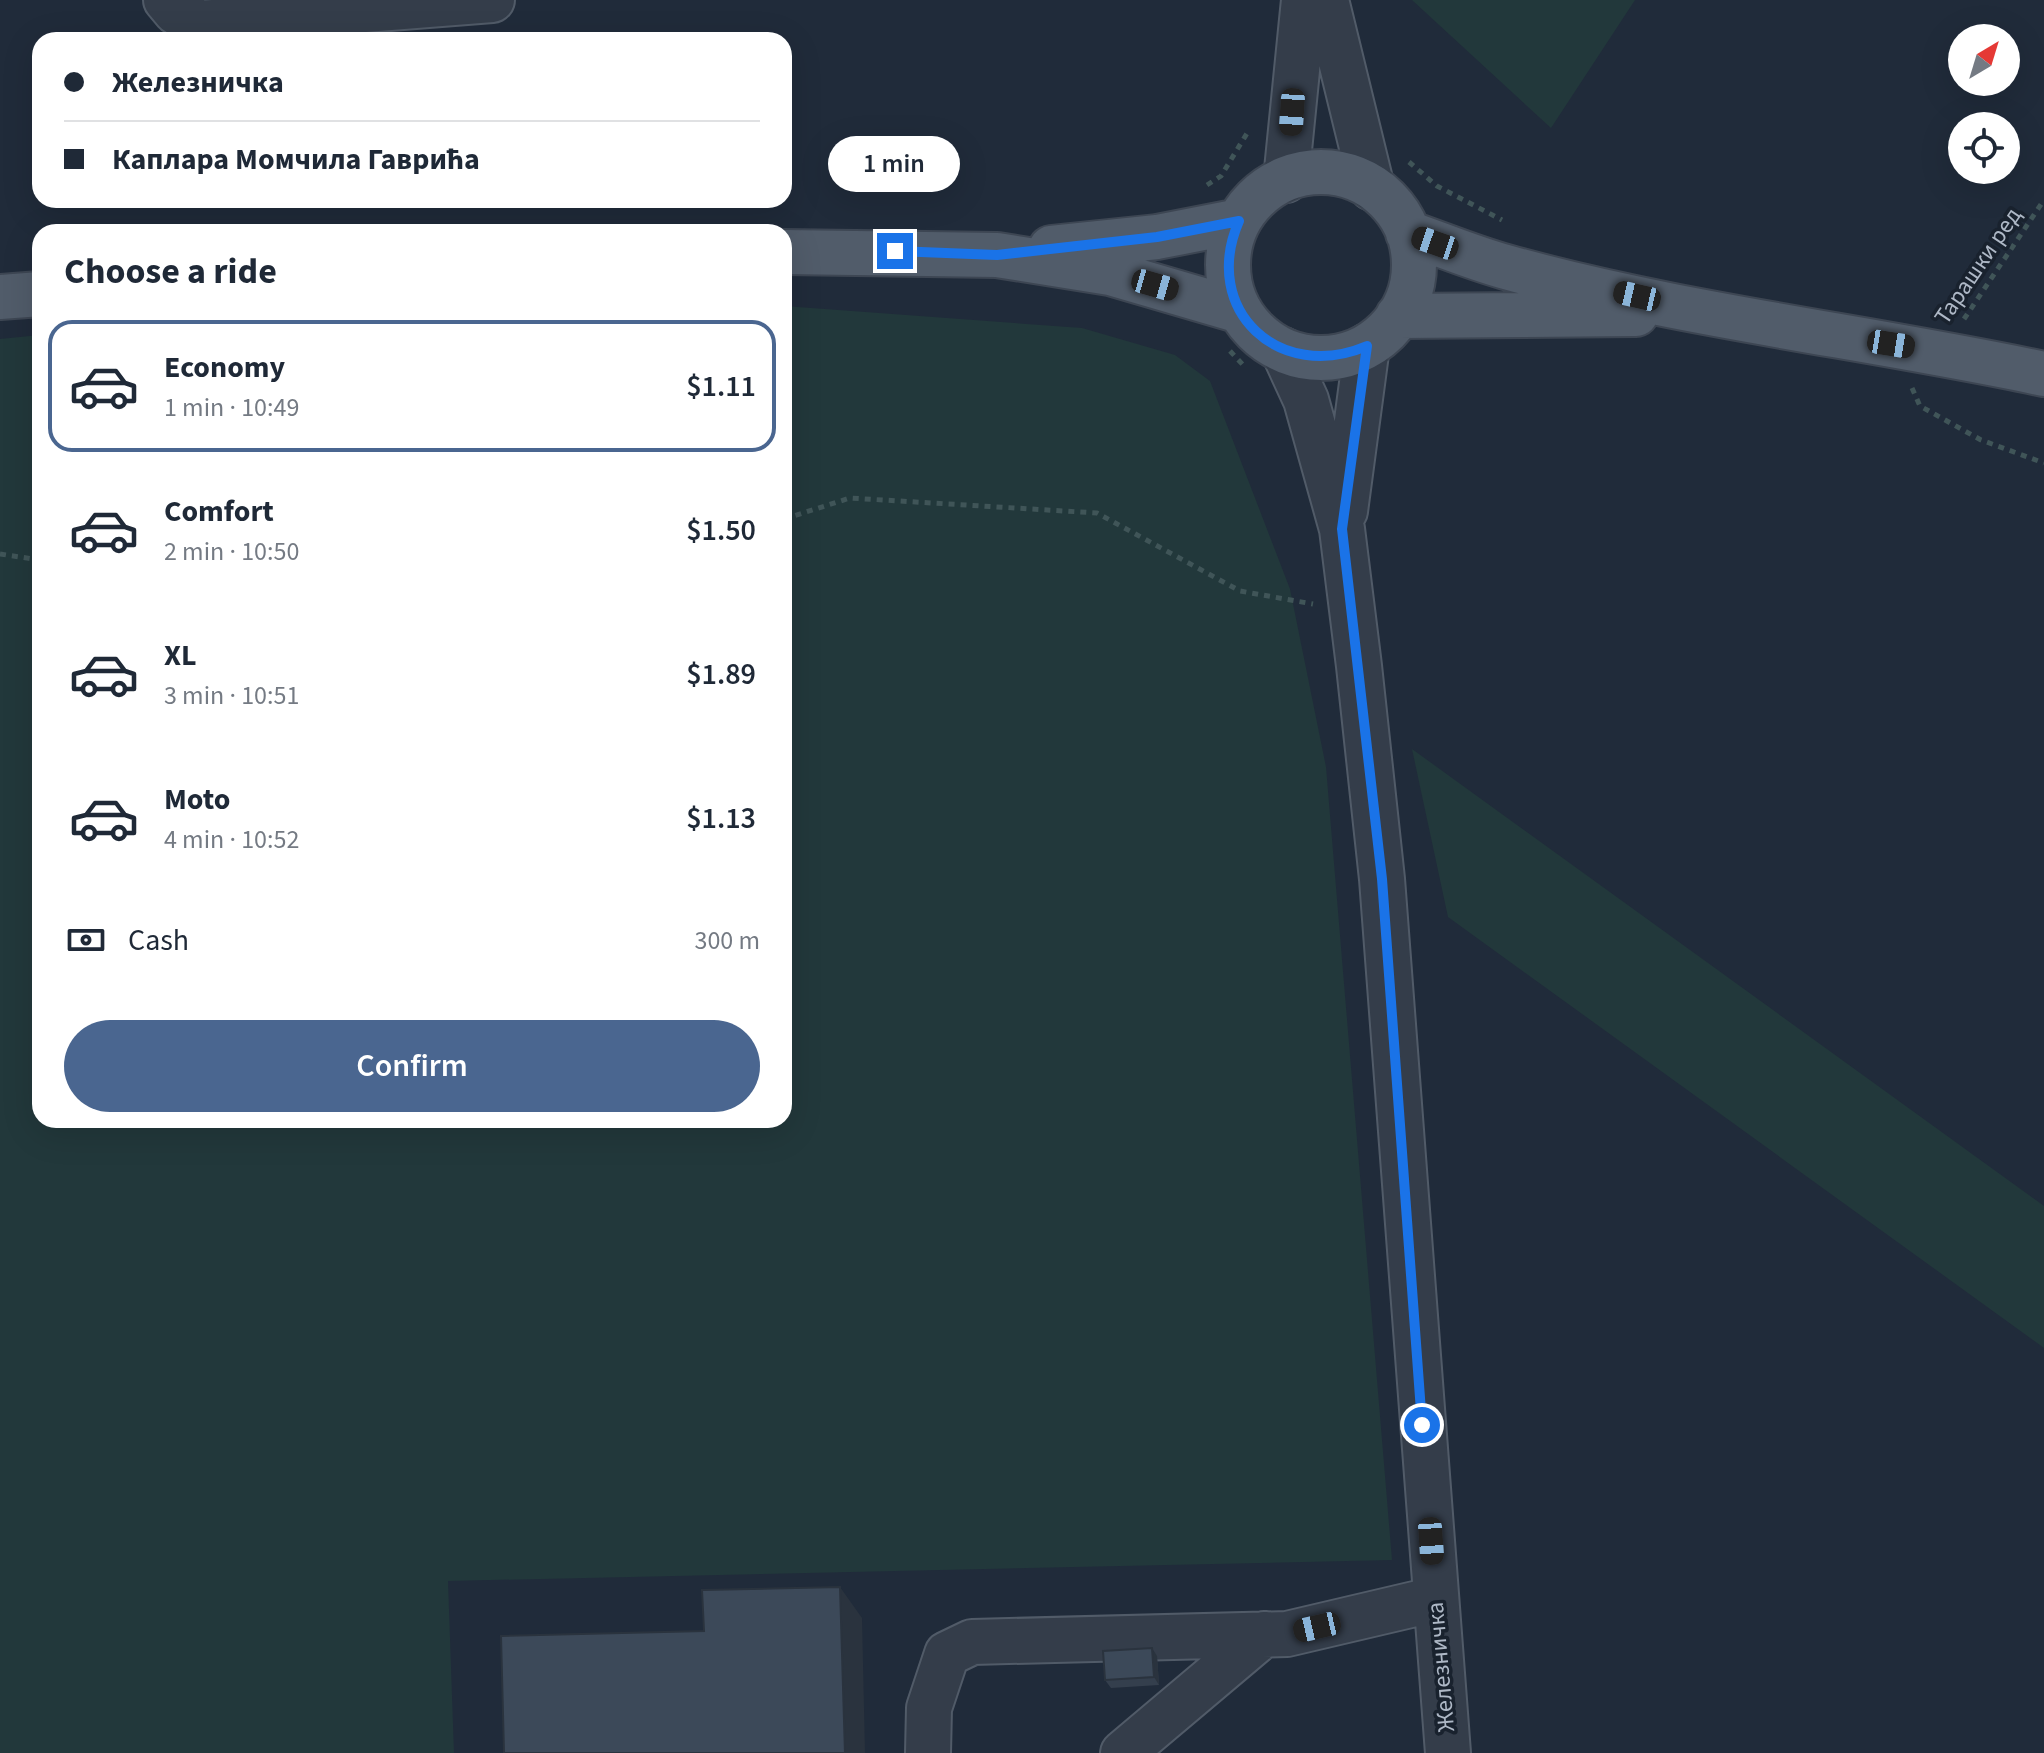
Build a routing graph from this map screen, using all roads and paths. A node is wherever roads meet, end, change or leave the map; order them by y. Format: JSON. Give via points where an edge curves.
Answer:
{"nodes":[{"id":1,"x":166,"y":0,"type":"edge"},
{"id":2,"x":492,"y":0,"type":"edge"},
{"id":3,"x":1304,"y":0,"type":"edge"},
{"id":4,"x":1326,"y":0,"type":"edge"},
{"id":5,"x":1254,"y":119,"type":"dead end"},
{"id":6,"x":1403,"y":152,"type":"dead end"},
{"id":7,"x":1286,"y":180,"type":"junction"},
{"id":8,"x":1201,"y":188,"type":"dead end"},
{"id":9,"x":1372,"y":188,"type":"junction"},
{"id":10,"x":2044,"y":200,"type":"edge"},
{"id":11,"x":1239,"y":221,"type":"junction"},
{"id":12,"x":1510,"y":224,"type":"dead end"},
{"id":13,"x":1408,"y":233,"type":"junction"},
{"id":14,"x":792,"y":252,"type":"edge"},
{"id":15,"x":997,"y":255,"type":"junction"},
{"id":16,"x":32,"y":295,"type":"edge"},
{"id":17,"x":0,"y":297,"type":"edge"},
{"id":18,"x":1718,"y":314,"type":"junction"},
{"id":19,"x":1231,"y":329,"type":"junction"},
{"id":20,"x":1383,"y":331,"type":"junction"},
{"id":21,"x":1891,"y":344,"type":"junction"},
{"id":22,"x":1942,"y":353,"type":"junction"},
{"id":23,"x":1266,"y":361,"type":"junction"},
{"id":24,"x":2044,"y":374,"type":"edge"},
{"id":25,"x":2044,"y":463,"type":"edge"},
{"id":26,"x":792,"y":516,"type":"edge"},
{"id":27,"x":1342,"y":529,"type":"junction"},
{"id":28,"x":0,"y":554,"type":"edge"},
{"id":29,"x":32,"y":559,"type":"edge"},
{"id":30,"x":1353,"y":611,"type":"junction"},
{"id":31,"x":1436,"y":1599,"type":"junction"},
{"id":32,"x":1264,"y":1634,"type":"junction"},
{"id":33,"x":928,"y":1753,"type":"edge"},
{"id":34,"x":1123,"y":1753,"type":"edge"},
{"id":35,"x":1448,"y":1753,"type":"edge"}],
"edges":[{"from":1,"to":2,"type":"street","via":[[176,12],[200,23]]},
{"from":3,"to":7,"type":"street"},
{"from":4,"to":9,"type":"street"},
{"from":5,"to":8,"type":"path","via":[[1221,176]]},
{"from":6,"to":12,"type":"path","via":[[1437,186]]},
{"from":7,"to":9,"type":"main road","via":[[1330,173]]},
{"from":7,"to":11,"type":"main road","via":[[1264,192]]},
{"from":9,"to":13,"type":"main road"},
{"from":10,"to":22,"type":"path","name":"Тарашки ред"},
{"from":11,"to":15,"type":"main road","via":[[1157,237]]},
{"from":11,"to":19,"type":"main road","via":[[1228,266]]},
{"from":13,"to":18,"type":"main road","via":[[1506,267]]},
{"from":13,"to":20,"type":"main road","via":[[1413,276]]},
{"from":14,"to":15,"type":"main road"},
{"from":15,"to":19,"type":"main road","via":[[1110,273]]},
{"from":16,"to":17,"type":"main road"},
{"from":18,"to":20,"type":"main road"},
{"from":18,"to":21,"type":"main road"},
{"from":19,"to":23,"type":"path"},
{"from":19,"to":23,"type":"main road","via":[[1259,334]]},
{"from":20,"to":23,"type":"main road","via":[[1325,358]]},
{"from":20,"to":27,"type":"street","name":"Железничка"},
{"from":21,"to":22,"type":"main road"},
{"from":21,"to":25,"type":"path","via":[[1920,406],[1981,440]]},
{"from":22,"to":24,"type":"main road"},
{"from":23,"to":27,"type":"street","name":"Железничка","via":[[1306,400]]},
{"from":26,"to":30,"type":"path","via":[[850,498],[1097,513],[1240,591]]},
{"from":27,"to":30,"type":"street","name":"Железничка"},
{"from":28,"to":29,"type":"path"},
{"from":30,"to":31,"type":"street","name":"Железничка","via":[[1382,879]]},
{"from":31,"to":32,"type":"street","via":[[1287,1634]]},
{"from":31,"to":35,"type":"street","name":"Железничка"},
{"from":32,"to":33,"type":"street","via":[[972,1642],[947,1654],[929,1708]]},
{"from":32,"to":34,"type":"street"}]}
